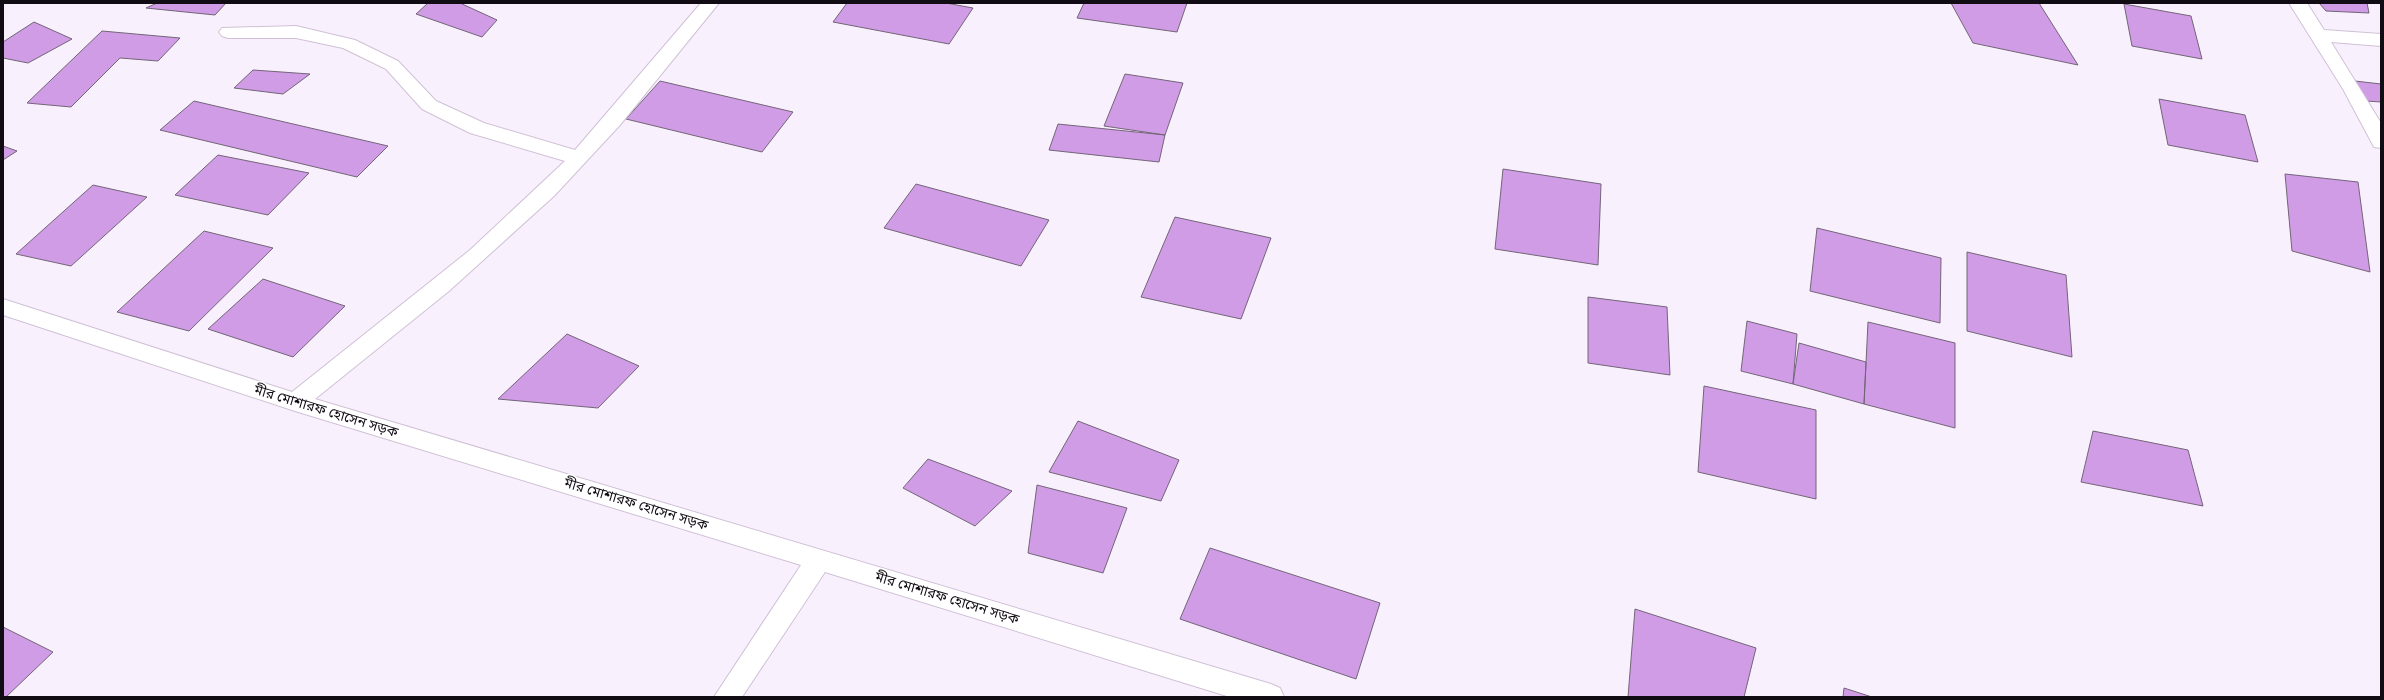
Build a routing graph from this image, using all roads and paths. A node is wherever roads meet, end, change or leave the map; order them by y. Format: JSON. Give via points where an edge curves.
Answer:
{"nodes":[{"id":1,"x":710,"y":3,"type":"edge"},
{"id":2,"x":2298,"y":3,"type":"edge"},
{"id":3,"x":228,"y":32,"type":"dead end"},
{"id":4,"x":2318,"y":35,"type":"junction"},
{"id":5,"x":2381,"y":40,"type":"edge"},
{"id":6,"x":2381,"y":142,"type":"edge"},
{"id":7,"x":579,"y":158,"type":"junction"},
{"id":8,"x":3,"y":307,"type":"edge"},
{"id":9,"x":295,"y":402,"type":"junction"},
{"id":10,"x":819,"y":559,"type":"junction"},
{"id":11,"x":727,"y":697,"type":"edge"},
{"id":12,"x":1271,"y":697,"type":"edge"}],
"edges":[{"from":1,"to":7,"type":"street"},
{"from":2,"to":4,"type":"street"},
{"from":3,"to":7,"type":"street","via":[[296,32],[349,44],[392,65],[429,105],[478,128]]},
{"from":4,"to":5,"type":"street"},
{"from":4,"to":6,"type":"street","via":[[2367,111]]},
{"from":7,"to":9,"type":"street","via":[[516,220],[425,298]]},
{"from":8,"to":9,"type":"street","name":"মীর মোশারফ হোসেন সড়ক"},
{"from":9,"to":10,"type":"street","name":"মীর মোশারফ হোসেন সড়ক"},
{"from":10,"to":11,"type":"street"},
{"from":10,"to":12,"type":"street","name":"মীর মোশারফ হোসেন সড়ক"}]}
